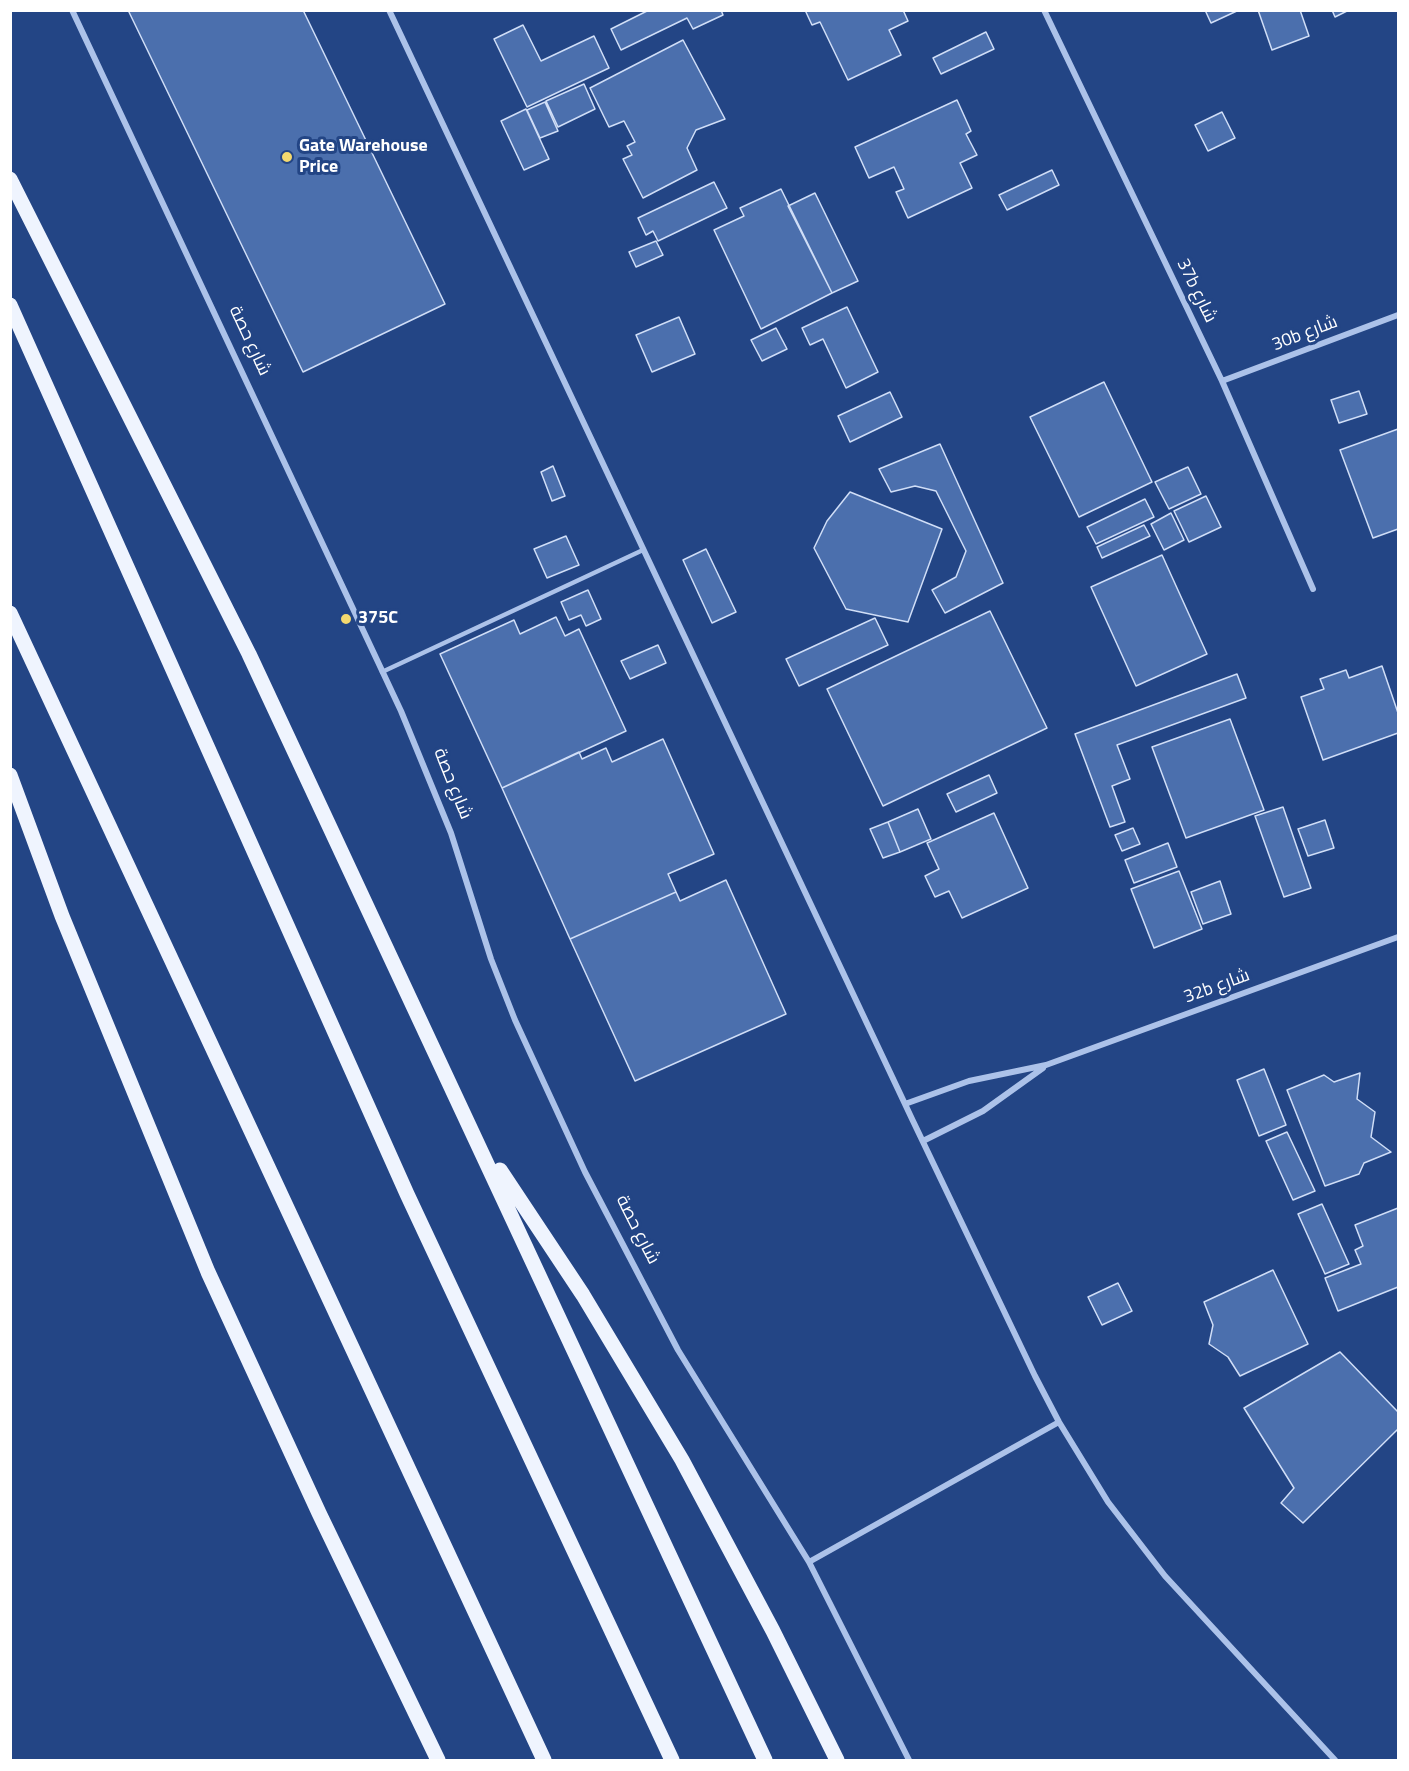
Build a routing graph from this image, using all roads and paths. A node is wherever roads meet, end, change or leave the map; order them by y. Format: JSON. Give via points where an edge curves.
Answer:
{"nodes":[{"id":1,"x":72,"y":10,"type":"edge"},
{"id":2,"x":389,"y":10,"type":"edge"},
{"id":3,"x":1044,"y":10,"type":"edge"},
{"id":4,"x":10,"y":179,"type":"edge"},
{"id":5,"x":10,"y":305,"type":"edge"},
{"id":6,"x":1398,"y":315,"type":"edge"},
{"id":7,"x":1222,"y":381,"type":"junction"},
{"id":8,"x":643,"y":550,"type":"junction"},
{"id":9,"x":1313,"y":589,"type":"dead end"},
{"id":10,"x":10,"y":613,"type":"edge"},
{"id":11,"x":382,"y":672,"type":"junction"},
{"id":12,"x":10,"y":775,"type":"edge"},
{"id":13,"x":1398,"y":937,"type":"edge"},
{"id":14,"x":1046,"y":1065,"type":"junction"},
{"id":15,"x":905,"y":1104,"type":"junction"},
{"id":16,"x":476,"y":1134,"type":"junction"},
{"id":17,"x":923,"y":1141,"type":"junction"},
{"id":18,"x":1059,"y":1422,"type":"junction"},
{"id":19,"x":809,"y":1562,"type":"junction"},
{"id":20,"x":438,"y":1761,"type":"edge"},
{"id":21,"x":544,"y":1761,"type":"edge"},
{"id":22,"x":672,"y":1761,"type":"edge"},
{"id":23,"x":765,"y":1761,"type":"edge"},
{"id":24,"x":837,"y":1761,"type":"edge"},
{"id":25,"x":909,"y":1761,"type":"edge"},
{"id":26,"x":1335,"y":1761,"type":"edge"}],
"edges":[{"from":1,"to":11,"type":"street","name":"شارع حصة"},
{"from":2,"to":8,"type":"street"},
{"from":3,"to":7,"type":"street","name":"37b شارع"},
{"from":4,"to":16,"type":"main road","via":[[249,654]]},
{"from":5,"to":22,"type":"main road","via":[[422,1225]]},
{"from":6,"to":7,"type":"street","name":"30b شارع"},
{"from":7,"to":9,"type":"street","name":"37b شارع"},
{"from":8,"to":11,"type":"lane"},
{"from":8,"to":15,"type":"street"},
{"from":10,"to":21,"type":"main road"},
{"from":11,"to":19,"type":"street","name":"شارع حصة","via":[[451,833],[490,959],[585,1172],[678,1350]]},
{"from":12,"to":20,"type":"main road","via":[[62,916],[208,1272]]},
{"from":13,"to":14,"type":"street","name":"32b شارع"},
{"from":14,"to":15,"type":"street","name":"32b شارع","via":[[969,1081]]},
{"from":14,"to":17,"type":"street","name":"32b شارع","via":[[983,1110]]},
{"from":15,"to":17,"type":"street"},
{"from":16,"to":23,"type":"main road"},
{"from":16,"to":24,"type":"main road","via":[[583,1295],[682,1460]]},
{"from":17,"to":18,"type":"street"},
{"from":18,"to":19,"type":"street"},
{"from":18,"to":26,"type":"street","via":[[1108,1502],[1150,1557]]},
{"from":19,"to":25,"type":"street","name":"شارع حصة"}]}
